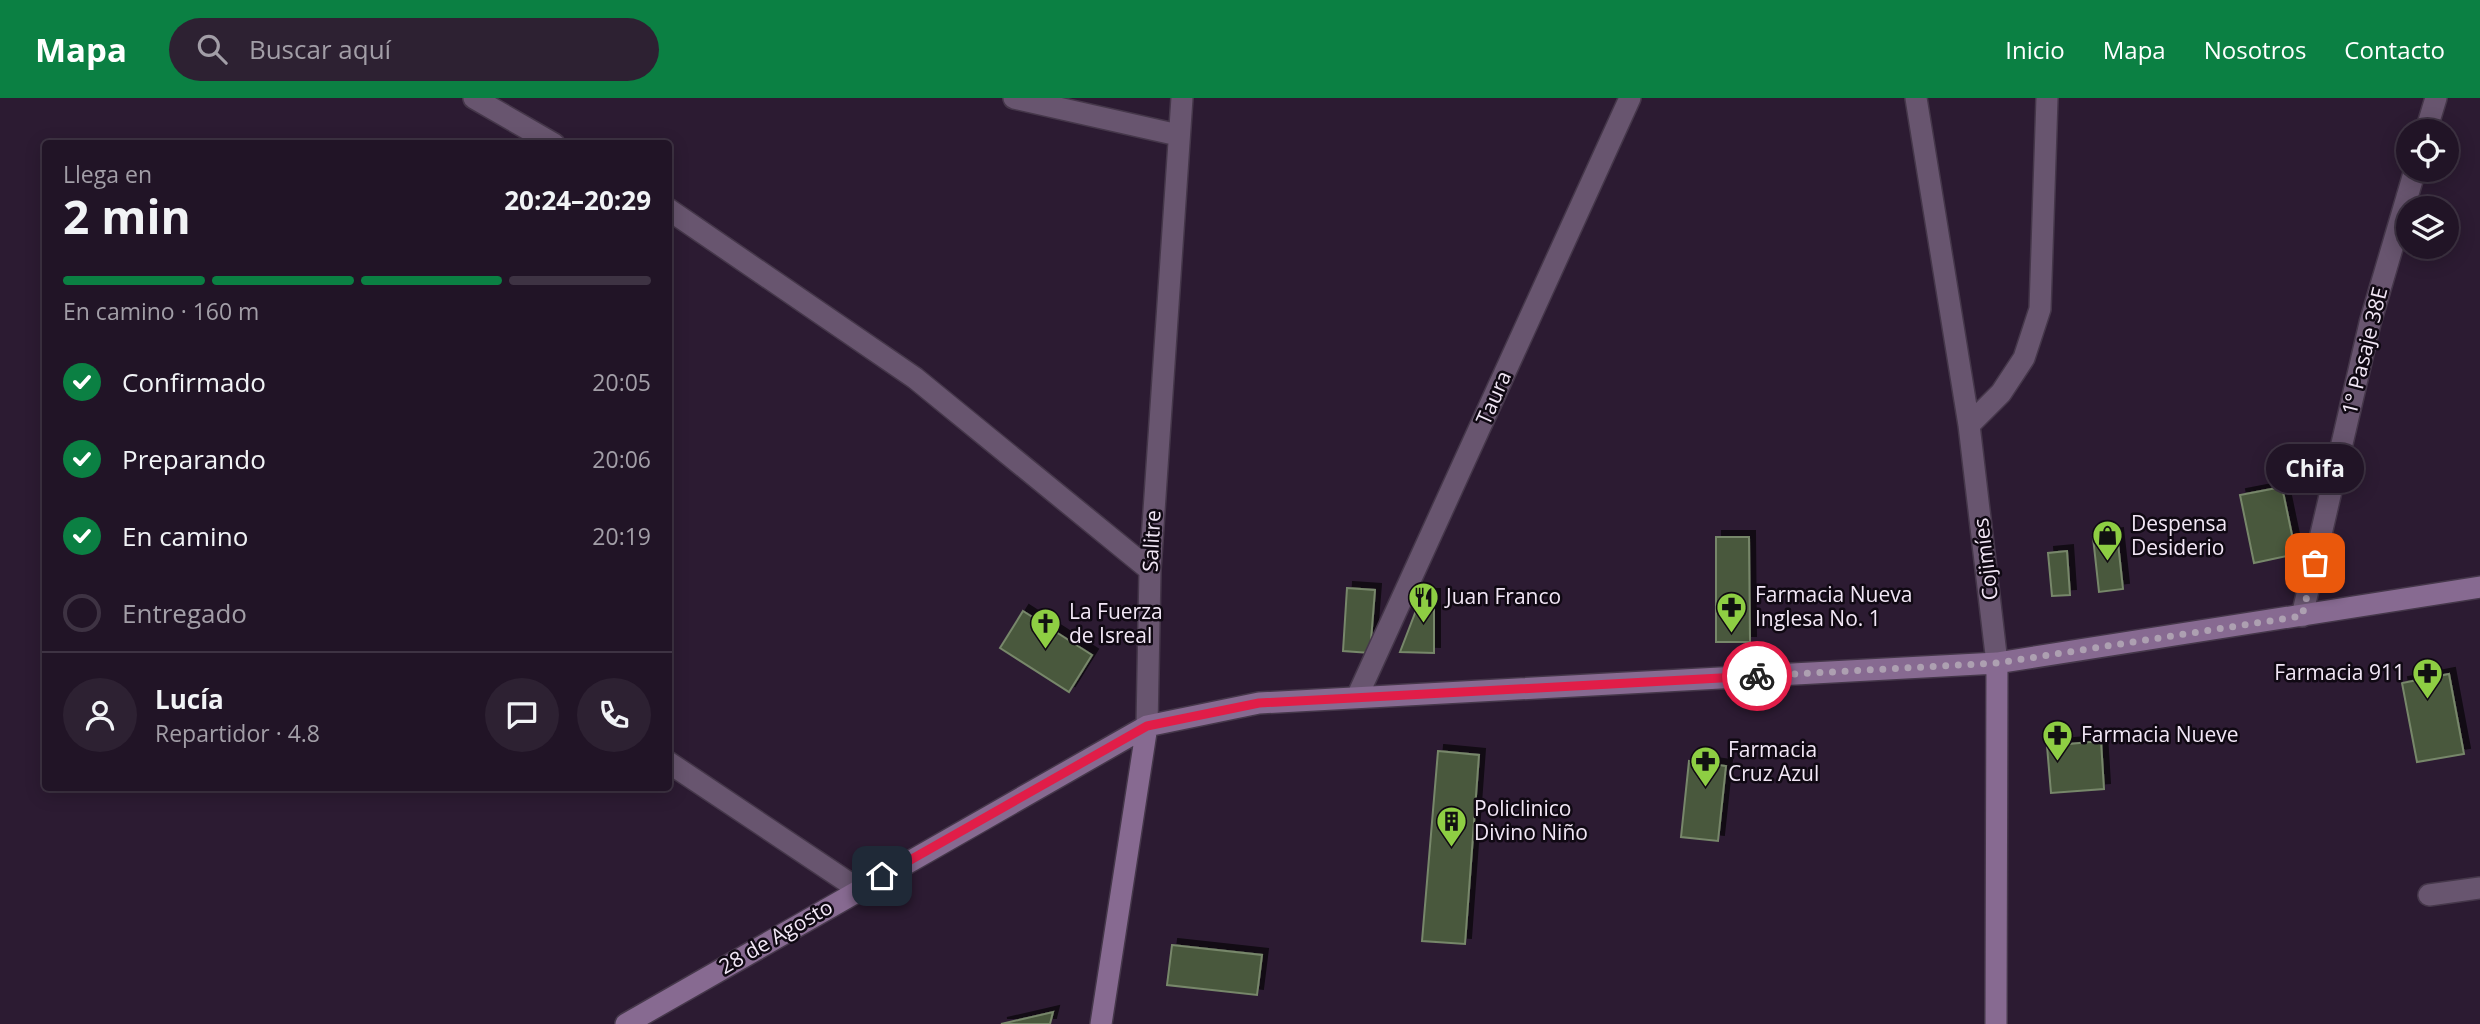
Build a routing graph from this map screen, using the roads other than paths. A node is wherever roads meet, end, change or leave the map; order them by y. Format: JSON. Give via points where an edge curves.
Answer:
{"nodes":[{"id":1,"x":474,"y":98,"type":"edge"},
{"id":2,"x":1014,"y":98,"type":"edge"},
{"id":3,"x":1182,"y":98,"type":"edge"},
{"id":4,"x":1630,"y":98,"type":"edge"},
{"id":5,"x":1916,"y":98,"type":"edge"},
{"id":6,"x":2046,"y":98,"type":"edge"},
{"id":7,"x":2436,"y":98,"type":"edge"},
{"id":8,"x":2430,"y":119,"type":"edge"},
{"id":9,"x":1178,"y":135,"type":"junction"},
{"id":10,"x":547,"y":140,"type":"edge"},
{"id":11,"x":2411,"y":182,"type":"edge"},
{"id":12,"x":672,"y":212,"type":"edge"},
{"id":13,"x":1969,"y":425,"type":"junction"},
{"id":14,"x":1150,"y":570,"type":"junction"},
{"id":15,"x":2480,"y":587,"type":"edge"},
{"id":16,"x":2302,"y":616,"type":"junction"},
{"id":17,"x":1997,"y":663,"type":"junction"},
{"id":18,"x":1357,"y":697,"type":"junction"},
{"id":19,"x":1147,"y":726,"type":"junction"},
{"id":20,"x":672,"y":765,"type":"edge"},
{"id":21,"x":2480,"y":888,"type":"edge"},
{"id":22,"x":858,"y":889,"type":"junction"},
{"id":23,"x":2429,"y":895,"type":"dead end"},
{"id":24,"x":626,"y":1024,"type":"edge"},
{"id":25,"x":1101,"y":1024,"type":"edge"},
{"id":26,"x":1996,"y":1024,"type":"edge"}],
"edges":[{"from":1,"to":10,"type":"street"},
{"from":2,"to":9,"type":"street"},
{"from":3,"to":9,"type":"street","name":"Salitre"},
{"from":4,"to":18,"type":"street","name":"Taura"},
{"from":5,"to":13,"type":"street","name":"Cojimíes"},
{"from":6,"to":13,"type":"street","via":[[2040,309],[2024,358],[2001,393]]},
{"from":7,"to":8,"type":"street"},
{"from":9,"to":14,"type":"street","name":"Salitre"},
{"from":11,"to":16,"type":"street","name":"1° Pasaje 38E","via":[[2370,323]]},
{"from":12,"to":14,"type":"street","via":[[915,378]]},
{"from":13,"to":17,"type":"street","name":"Cojimíes"},
{"from":14,"to":19,"type":"street","name":"Salitre"},
{"from":15,"to":16,"type":"street","name":"28 de Agosto"},
{"from":16,"to":17,"type":"street","name":"28 de Agosto"},
{"from":17,"to":18,"type":"street","name":"28 de Agosto"},
{"from":17,"to":26,"type":"street","name":"Cojimíes"},
{"from":18,"to":19,"type":"street","name":"28 de Agosto","via":[[1259,703]]},
{"from":19,"to":22,"type":"street","name":"28 de Agosto"},
{"from":19,"to":25,"type":"street","name":"Salitre"},
{"from":20,"to":22,"type":"street"},
{"from":21,"to":23,"type":"street"},
{"from":22,"to":24,"type":"street","name":"28 de Agosto"}]}
